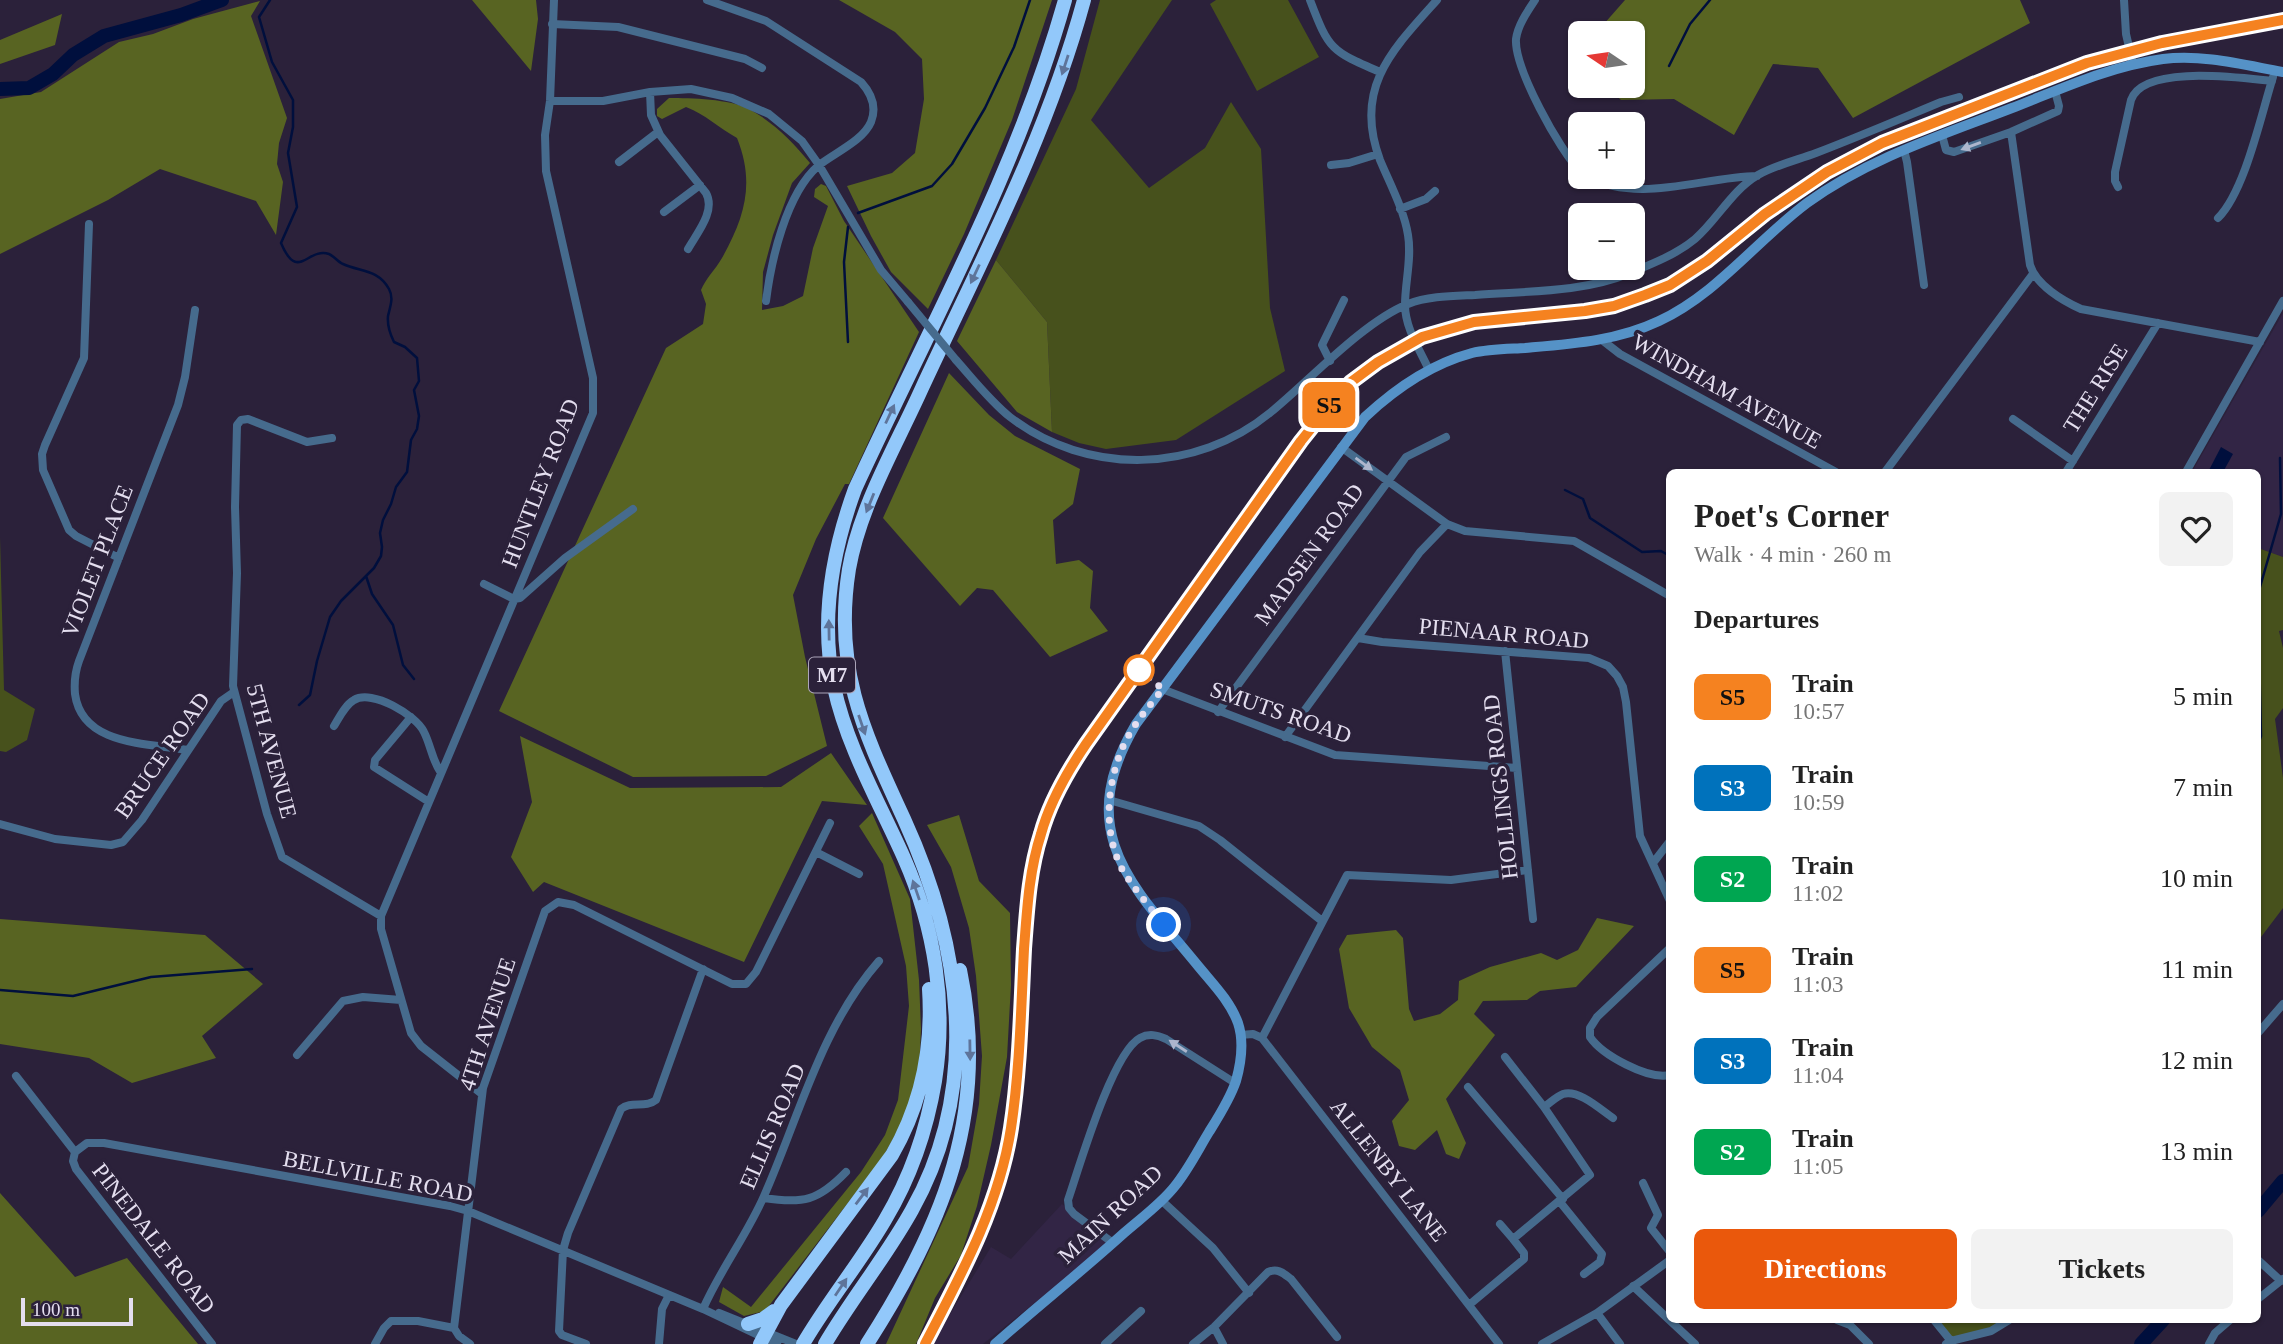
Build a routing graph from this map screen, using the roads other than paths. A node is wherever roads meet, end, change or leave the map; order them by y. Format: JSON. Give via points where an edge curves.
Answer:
{"nodes":[{"id":1,"x":554,"y":0,"type":"edge"},
{"id":2,"x":707,"y":0,"type":"edge"},
{"id":3,"x":1065,"y":0,"type":"edge"},
{"id":4,"x":1084,"y":0,"type":"edge"},
{"id":5,"x":1310,"y":0,"type":"edge"},
{"id":6,"x":1437,"y":0,"type":"edge"},
{"id":7,"x":1535,"y":0,"type":"edge"},
{"id":8,"x":2124,"y":0,"type":"edge"},
{"id":9,"x":552,"y":24,"type":"junction"},
{"id":10,"x":2133,"y":64,"type":"junction"},
{"id":11,"x":762,"y":68,"type":"dead end"},
{"id":12,"x":1380,"y":72,"type":"junction"},
{"id":13,"x":2277,"y":75,"type":"edge"},
{"id":14,"x":2055,"y":91,"type":"junction"},
{"id":15,"x":650,"y":92,"type":"junction"},
{"id":16,"x":1959,"y":97,"type":"dead end"},
{"id":17,"x":550,"y":101,"type":"junction"},
{"id":18,"x":658,"y":132,"type":"junction"},
{"id":19,"x":2011,"y":132,"type":"junction"},
{"id":20,"x":1942,"y":135,"type":"junction"},
{"id":21,"x":1904,"y":150,"type":"junction"},
{"id":22,"x":1378,"y":154,"type":"junction"},
{"id":23,"x":1568,"y":157,"type":"edge"},
{"id":24,"x":619,"y":162,"type":"dead end"},
{"id":25,"x":819,"y":165,"type":"junction"},
{"id":26,"x":1331,"y":165,"type":"dead end"},
{"id":27,"x":1756,"y":176,"type":"junction"},
{"id":28,"x":700,"y":185,"type":"junction"},
{"id":29,"x":2118,"y":187,"type":"dead end"},
{"id":30,"x":1645,"y":188,"type":"edge"},
{"id":31,"x":1436,"y":191,"type":"dead end"},
{"id":32,"x":1399,"y":209,"type":"junction"},
{"id":33,"x":664,"y":212,"type":"dead end"},
{"id":34,"x":2218,"y":218,"type":"dead end"},
{"id":35,"x":89,"y":225,"type":"dead end"},
{"id":36,"x":688,"y":249,"type":"dead end"},
{"id":37,"x":2033,"y":274,"type":"junction"},
{"id":38,"x":1924,"y":285,"type":"dead end"},
{"id":39,"x":1344,"y":300,"type":"dead end"},
{"id":40,"x":766,"y":301,"type":"dead end"},
{"id":41,"x":2283,"y":301,"type":"edge"},
{"id":42,"x":1405,"y":306,"type":"junction"},
{"id":43,"x":195,"y":310,"type":"dead end"},
{"id":44,"x":2158,"y":323,"type":"junction"},
{"id":45,"x":1602,"y":340,"type":"junction"},
{"id":46,"x":2260,"y":342,"type":"junction"},
{"id":47,"x":1330,"y":361,"type":"junction"},
{"id":48,"x":1429,"y":370,"type":"junction"},
{"id":49,"x":2013,"y":419,"type":"dead end"},
{"id":50,"x":1446,"y":437,"type":"dead end"},
{"id":51,"x":332,"y":438,"type":"dead end"},
{"id":52,"x":1341,"y":447,"type":"junction"},
{"id":53,"x":2073,"y":461,"type":"junction"},
{"id":54,"x":1819,"y":463,"type":"junction"},
{"id":55,"x":1815,"y":469,"type":"edge"},
{"id":56,"x":1830,"y":469,"type":"edge"},
{"id":57,"x":1887,"y":469,"type":"edge"},
{"id":58,"x":2068,"y":469,"type":"edge"},
{"id":59,"x":2188,"y":469,"type":"edge"},
{"id":60,"x":1387,"y":481,"type":"junction"},
{"id":61,"x":633,"y":509,"type":"dead end"},
{"id":62,"x":1447,"y":524,"type":"junction"},
{"id":63,"x":119,"y":558,"type":"junction"},
{"id":64,"x":484,"y":584,"type":"dead end"},
{"id":65,"x":1666,"y":594,"type":"edge"},
{"id":66,"x":514,"y":598,"type":"junction"},
{"id":67,"x":1358,"y":638,"type":"junction"},
{"id":68,"x":1504,"y":651,"type":"junction"},
{"id":69,"x":1163,"y":689,"type":"junction"},
{"id":70,"x":234,"y":692,"type":"junction"},
{"id":71,"x":1218,"y":712,"type":"junction"},
{"id":72,"x":411,"y":717,"type":"junction"},
{"id":73,"x":334,"y":726,"type":"dead end"},
{"id":74,"x":1285,"y":737,"type":"junction"},
{"id":75,"x":188,"y":750,"type":"junction"},
{"id":76,"x":1517,"y":768,"type":"junction"},
{"id":77,"x":441,"y":773,"type":"junction"},
{"id":78,"x":1109,"y":800,"type":"junction"},
{"id":79,"x":429,"y":802,"type":"junction"},
{"id":80,"x":905,"y":822,"type":"junction"},
{"id":81,"x":830,"y":823,"type":"dead end"},
{"id":82,"x":0,"y":824,"type":"edge"},
{"id":83,"x":1666,"y":846,"type":"edge"},
{"id":84,"x":816,"y":852,"type":"junction"},
{"id":85,"x":1654,"y":863,"type":"junction"},
{"id":86,"x":1528,"y":870,"type":"junction"},
{"id":87,"x":859,"y":874,"type":"dead end"},
{"id":88,"x":1666,"y":892,"type":"edge"},
{"id":89,"x":381,"y":916,"type":"junction"},
{"id":90,"x":925,"y":918,"type":"junction"},
{"id":91,"x":1533,"y":919,"type":"dead end"},
{"id":92,"x":1322,"y":921,"type":"junction"},
{"id":93,"x":1666,"y":952,"type":"edge"},
{"id":94,"x":879,"y":961,"type":"dead end"},
{"id":95,"x":703,"y":970,"type":"junction"},
{"id":96,"x":401,"y":1000,"type":"junction"},
{"id":97,"x":2283,"y":1004,"type":"edge"},
{"id":98,"x":2261,"y":1030,"type":"edge"},
{"id":99,"x":1240,"y":1035,"type":"junction"},
{"id":100,"x":1262,"y":1038,"type":"junction"},
{"id":101,"x":297,"y":1055,"type":"dead end"},
{"id":102,"x":1505,"y":1057,"type":"dead end"},
{"id":103,"x":16,"y":1076,"type":"dead end"},
{"id":104,"x":1666,"y":1076,"type":"edge"},
{"id":105,"x":1236,"y":1083,"type":"junction"},
{"id":106,"x":1468,"y":1087,"type":"dead end"},
{"id":107,"x":482,"y":1094,"type":"junction"},
{"id":108,"x":1545,"y":1107,"type":"junction"},
{"id":109,"x":1613,"y":1118,"type":"dead end"},
{"id":110,"x":75,"y":1152,"type":"junction"},
{"id":111,"x":846,"y":1172,"type":"dead end"},
{"id":112,"x":1643,"y":1183,"type":"dead end"},
{"id":113,"x":764,"y":1198,"type":"junction"},
{"id":114,"x":1161,"y":1200,"type":"junction"},
{"id":115,"x":1561,"y":1200,"type":"junction"},
{"id":116,"x":468,"y":1211,"type":"junction"},
{"id":117,"x":1500,"y":1224,"type":"dead end"},
{"id":118,"x":1513,"y":1239,"type":"junction"},
{"id":119,"x":1113,"y":1243,"type":"junction"},
{"id":120,"x":1666,"y":1247,"type":"edge"},
{"id":121,"x":563,"y":1250,"type":"junction"},
{"id":122,"x":2261,"y":1262,"type":"edge"},
{"id":123,"x":1666,"y":1263,"type":"edge"},
{"id":124,"x":1584,"y":1273,"type":"dead end"},
{"id":125,"x":2282,"y":1280,"type":"edge"},
{"id":126,"x":1633,"y":1286,"type":"junction"},
{"id":127,"x":1249,"y":1293,"type":"junction"},
{"id":128,"x":669,"y":1295,"type":"junction"},
{"id":129,"x":2261,"y":1296,"type":"edge"},
{"id":130,"x":781,"y":1305,"type":"junction"},
{"id":131,"x":1469,"y":1305,"type":"junction"},
{"id":132,"x":703,"y":1309,"type":"junction"},
{"id":133,"x":1142,"y":1311,"type":"dead end"},
{"id":134,"x":1597,"y":1313,"type":"junction"},
{"id":135,"x":1666,"y":1317,"type":"edge"},
{"id":136,"x":1673,"y":1323,"type":"edge"},
{"id":137,"x":1845,"y":1323,"type":"edge"},
{"id":138,"x":1936,"y":1323,"type":"edge"},
{"id":139,"x":2004,"y":1323,"type":"edge"},
{"id":140,"x":2227,"y":1323,"type":"edge"},
{"id":141,"x":745,"y":1326,"type":"junction"},
{"id":142,"x":1214,"y":1327,"type":"junction"},
{"id":143,"x":454,"y":1328,"type":"junction"},
{"id":144,"x":1337,"y":1337,"type":"dead end"},
{"id":145,"x":767,"y":1340,"type":"edge"},
{"id":146,"x":1949,"y":1342,"type":"edge"},
{"id":147,"x":212,"y":1344,"type":"edge"},
{"id":148,"x":375,"y":1344,"type":"edge"},
{"id":149,"x":470,"y":1344,"type":"edge"},
{"id":150,"x":586,"y":1344,"type":"edge"},
{"id":151,"x":659,"y":1344,"type":"edge"},
{"id":152,"x":796,"y":1344,"type":"edge"},
{"id":153,"x":803,"y":1344,"type":"edge"},
{"id":154,"x":825,"y":1344,"type":"edge"},
{"id":155,"x":869,"y":1344,"type":"edge"},
{"id":156,"x":995,"y":1344,"type":"edge"},
{"id":157,"x":1105,"y":1344,"type":"edge"},
{"id":158,"x":1193,"y":1344,"type":"edge"},
{"id":159,"x":1223,"y":1344,"type":"edge"},
{"id":160,"x":1499,"y":1344,"type":"edge"},
{"id":161,"x":1542,"y":1344,"type":"edge"},
{"id":162,"x":1620,"y":1344,"type":"edge"},
{"id":163,"x":1695,"y":1344,"type":"edge"},
{"id":164,"x":1869,"y":1344,"type":"edge"},
{"id":165,"x":2209,"y":1344,"type":"edge"}],
"edges":[{"from":1,"to":9,"type":"street","name":"HUNTLEY ROAD"},
{"from":2,"to":25,"type":"street","via":[[766,21],[870,92],[871,123]]},
{"from":90,"to":3,"type":"highway","number":"M7","one_way":true,"via":[[839,707],[830,652],[831,580],[840,531],[855,489],[1013,149]]},
{"from":4,"to":80,"type":"highway","number":"M7","one_way":true,"via":[[1064,69],[1032,151],[876,486],[852,554],[844,623],[852,692],[866,738]]},
{"from":5,"to":12,"type":"street","via":[[1330,44]]},
{"from":6,"to":12,"type":"street","via":[[1395,47]]},
{"from":7,"to":23,"type":"street","via":[[1518,30],[1517,53],[1531,90]]},
{"from":8,"to":10,"type":"street"},
{"from":9,"to":11,"type":"street","via":[[618,27],[745,59]]},
{"from":9,"to":17,"type":"street","name":"HUNTLEY ROAD"},
{"from":10,"to":13,"type":"main road","name":"MAIN ROAD","via":[[2197,58]]},
{"from":10,"to":14,"type":"main road","name":"MAIN ROAD"},
{"from":12,"to":22,"type":"street","via":[[1371,106]]},
{"from":13,"to":29,"type":"street","via":[[2161,78],[2136,90],[2115,172]]},
{"from":13,"to":34,"type":"street","via":[[2239,182]]},
{"from":14,"to":19,"type":"street","via":[[2057,111]]},
{"from":14,"to":20,"type":"main road","name":"MAIN ROAD"},
{"from":15,"to":17,"type":"street","via":[[603,101]]},
{"from":15,"to":18,"type":"street","via":[[651,115]]},
{"from":15,"to":25,"type":"street","via":[[691,89],[750,104],[803,141]]},
{"from":16,"to":27,"type":"street"},
{"from":17,"to":66,"type":"street","name":"HUNTLEY ROAD","via":[[546,171],[595,396],[586,431]]},
{"from":18,"to":24,"type":"street"},
{"from":18,"to":28,"type":"street"},
{"from":19,"to":20,"type":"street","one_way":true,"via":[[1954,152],[1946,150]]},
{"from":19,"to":37,"type":"street"},
{"from":20,"to":21,"type":"main road","name":"MAIN ROAD"},
{"from":21,"to":38,"type":"street"},
{"from":21,"to":45,"type":"main road","name":"MAIN ROAD","via":[[1847,176],[1817,196],[1691,303],[1658,322]]},
{"from":22,"to":26,"type":"street"},
{"from":22,"to":32,"type":"street"},
{"from":25,"to":40,"type":"street","via":[[788,215]]},
{"from":25,"to":47,"type":"street","bridge":true,"via":[[881,270],[956,360],[998,407],[1056,444],[1138,461],[1202,451],[1269,414]]},
{"from":27,"to":30,"type":"street"},
{"from":27,"to":42,"type":"street","via":[[1695,239],[1629,274],[1587,285],[1434,299]]},
{"from":28,"to":33,"type":"street"},
{"from":28,"to":36,"type":"street","via":[[709,197],[709,208]]},
{"from":31,"to":32,"type":"street"},
{"from":32,"to":42,"type":"street","via":[[1409,242]]},
{"from":35,"to":63,"type":"street","via":[[84,358],[42,454],[43,470],[69,530]]},
{"from":37,"to":44,"type":"street","via":[[2081,309]]},
{"from":37,"to":57,"type":"street"},
{"from":39,"to":47,"type":"street","via":[[1322,345]]},
{"from":41,"to":46,"type":"street"},
{"from":42,"to":47,"type":"street"},
{"from":42,"to":48,"type":"street","via":[[1408,326]]},
{"from":43,"to":63,"type":"street","name":"VIOLET PLACE","via":[[178,405]]},
{"from":44,"to":46,"type":"street"},
{"from":44,"to":53,"type":"street","name":"THE RISE"},
{"from":45,"to":48,"type":"main road","name":"MAIN ROAD","via":[[1474,353]]},
{"from":45,"to":54,"type":"street","name":"WINDHAM AVENUE"},
{"from":46,"to":59,"type":"street"},
{"from":48,"to":52,"type":"main road","name":"MAIN ROAD","via":[[1376,407]]},
{"from":49,"to":53,"type":"street"},
{"from":50,"to":60,"type":"street","name":"MADSEN ROAD","via":[[1412,452]]},
{"from":51,"to":70,"type":"street","name":"5TH AVENUE","via":[[307,442],[248,419],[237,425]]},
{"from":52,"to":60,"type":"street","one_way":true},
{"from":52,"to":69,"type":"main road","name":"MAIN ROAD"},
{"from":53,"to":58,"type":"street","name":"THE RISE"},
{"from":54,"to":55,"type":"street"},
{"from":54,"to":56,"type":"street","name":"WINDHAM AVENUE"},
{"from":60,"to":62,"type":"street"},
{"from":60,"to":71,"type":"street","name":"MADSEN ROAD"},
{"from":61,"to":66,"type":"street","via":[[565,558],[528,593]]},
{"from":62,"to":65,"type":"street","via":[[1465,531],[1574,541]]},
{"from":62,"to":67,"type":"street","via":[[1420,552]]},
{"from":63,"to":75,"type":"street","name":"VIOLET PLACE","via":[[77,668],[78,708],[88,723],[107,735]]},
{"from":64,"to":66,"type":"street"},
{"from":66,"to":77,"type":"street","name":"HUNTLEY ROAD"},
{"from":67,"to":68,"type":"street","name":"PIENAAR ROAD"},
{"from":67,"to":74,"type":"street"},
{"from":68,"to":76,"type":"street","name":"HOLLINGS ROAD"},
{"from":68,"to":85,"type":"street","name":"PIENAAR ROAD","via":[[1578,655],[1599,661],[1618,676],[1626,702],[1640,836]]},
{"from":69,"to":71,"type":"street","name":"SMUTS ROAD"},
{"from":69,"to":78,"type":"main road","name":"MAIN ROAD","via":[[1125,742]]},
{"from":70,"to":75,"type":"street","name":"BRUCE ROAD","via":[[221,701]]},
{"from":70,"to":89,"type":"street","name":"5TH AVENUE","via":[[280,854]]},
{"from":71,"to":74,"type":"street","name":"SMUTS ROAD"},
{"from":72,"to":73,"type":"street","via":[[366,696],[350,702]]},
{"from":72,"to":77,"type":"street","via":[[424,731]]},
{"from":72,"to":79,"type":"street","via":[[374,767]]},
{"from":74,"to":76,"type":"street","name":"SMUTS ROAD","via":[[1342,756]]},
{"from":75,"to":82,"type":"street","name":"BRUCE ROAD","via":[[133,832],[120,843],[55,839]]},
{"from":76,"to":86,"type":"street","name":"HOLLINGS ROAD"},
{"from":77,"to":79,"type":"street","name":"HUNTLEY ROAD"},
{"from":78,"to":92,"type":"street","via":[[1199,826]]},
{"from":78,"to":99,"type":"main road","name":"MAIN ROAD","via":[[1111,835],[1121,867],[1228,1003]]},
{"from":79,"to":89,"type":"street","name":"HUNTLEY ROAD"},
{"from":80,"to":154,"type":"highway","number":"M7","via":[[939,911],[952,969],[957,1030],[949,1104],[933,1160],[912,1209]]},
{"from":80,"to":155,"type":"highway","one_way":true,"via":[[925,855],[957,953],[969,1023],[969,1091],[944,1199]]},
{"from":81,"to":84,"type":"street"},
{"from":83,"to":85,"type":"street"},
{"from":84,"to":87,"type":"street"},
{"from":84,"to":95,"type":"street","via":[[750,981],[734,985]]},
{"from":85,"to":88,"type":"street","name":"PIENAAR ROAD"},
{"from":86,"to":91,"type":"street","name":"HOLLINGS ROAD"},
{"from":86,"to":92,"type":"street","via":[[1451,880],[1347,875]]},
{"from":89,"to":96,"type":"street"},
{"from":130,"to":90,"type":"highway","one_way":true,"via":[[892,1156],[918,1102],[930,1041]]},
{"from":153,"to":90,"type":"highway","number":"M7","one_way":true,"via":[[886,1220],[926,1122],[940,1050],[940,1012]]},
{"from":92,"to":100,"type":"street"},
{"from":93,"to":104,"type":"street","via":[[1590,1028],[1590,1037],[1600,1048],[1646,1074]]},
{"from":94,"to":113,"type":"street","name":"ELLIS ROAD","via":[[841,1013]]},
{"from":95,"to":107,"type":"street","name":"4TH AVENUE","via":[[574,905],[552,904],[545,911]]},
{"from":95,"to":121,"type":"street","via":[[657,1097],[651,1104],[621,1109]]},
{"from":96,"to":101,"type":"street","via":[[363,996],[343,1001]]},
{"from":96,"to":107,"type":"street","via":[[419,1044]]},
{"from":97,"to":98,"type":"street"},
{"from":99,"to":100,"type":"street"},
{"from":99,"to":105,"type":"main road","name":"MAIN ROAD"},
{"from":100,"to":131,"type":"street","name":"ALLENBY LANE"},
{"from":102,"to":108,"type":"street"},
{"from":103,"to":110,"type":"street","name":"PINEDALE ROAD"},
{"from":105,"to":114,"type":"main road","name":"MAIN ROAD","via":[[1175,1187]]},
{"from":105,"to":119,"type":"street","one_way":true,"via":[[1155,1035],[1138,1038],[1130,1047],[1106,1090],[1069,1200],[1069,1208]]},
{"from":106,"to":115,"type":"street"},
{"from":107,"to":116,"type":"street","name":"4TH AVENUE"},
{"from":108,"to":109,"type":"street","via":[[1568,1093]]},
{"from":108,"to":115,"type":"street","via":[[1590,1172],[1588,1179]]},
{"from":110,"to":116,"type":"street","name":"BELLVILLE ROAD","via":[[90,1143],[118,1145]]},
{"from":110,"to":147,"type":"street","name":"PINEDALE ROAD","via":[[76,1169]]},
{"from":111,"to":113,"type":"street","via":[[830,1189],[808,1199]]},
{"from":112,"to":120,"type":"street","via":[[1658,1215],[1651,1228]]},
{"from":113,"to":132,"type":"street","name":"ELLIS ROAD"},
{"from":114,"to":119,"type":"main road","name":"MAIN ROAD"},
{"from":114,"to":127,"type":"street","via":[[1213,1248]]},
{"from":115,"to":118,"type":"street"},
{"from":115,"to":124,"type":"street","via":[[1602,1254],[1600,1262]]},
{"from":116,"to":121,"type":"street","name":"BELLVILLE ROAD"},
{"from":116,"to":143,"type":"street","name":"4TH AVENUE"},
{"from":117,"to":118,"type":"street"},
{"from":118,"to":131,"type":"street","via":[[1524,1253],[1523,1262]]},
{"from":119,"to":156,"type":"main road","name":"MAIN ROAD"},
{"from":121,"to":128,"type":"street","name":"BELLVILLE ROAD"},
{"from":121,"to":150,"type":"street","via":[[560,1333]]},
{"from":122,"to":125,"type":"street"},
{"from":123,"to":126,"type":"street"},
{"from":125,"to":129,"type":"street"},
{"from":126,"to":134,"type":"street"},
{"from":126,"to":135,"type":"street"},
{"from":127,"to":142,"type":"street"},
{"from":127,"to":144,"type":"street","via":[[1268,1272],[1282,1272]]},
{"from":128,"to":132,"type":"street","name":"BELLVILLE ROAD"},
{"from":128,"to":151,"type":"street","via":[[662,1309]]},
{"from":130,"to":141,"type":"highway","via":[[763,1320]]},
{"from":130,"to":145,"type":"highway"},
{"from":131,"to":160,"type":"street","name":"ALLENBY LANE"},
{"from":132,"to":141,"type":"street","name":"BELLVILLE ROAD"},
{"from":133,"to":157,"type":"street"},
{"from":134,"to":161,"type":"street"},
{"from":134,"to":162,"type":"street"},
{"from":136,"to":163,"type":"street"},
{"from":137,"to":164,"type":"street"},
{"from":138,"to":146,"type":"street"},
{"from":139,"to":146,"type":"street"},
{"from":140,"to":165,"type":"street"},
{"from":141,"to":145,"type":"highway","via":[[750,1337]]},
{"from":142,"to":158,"type":"street"},
{"from":142,"to":159,"type":"street"},
{"from":143,"to":148,"type":"street","via":[[391,1321]]},
{"from":143,"to":149,"type":"street"},
{"from":145,"to":152,"type":"street"}]}
